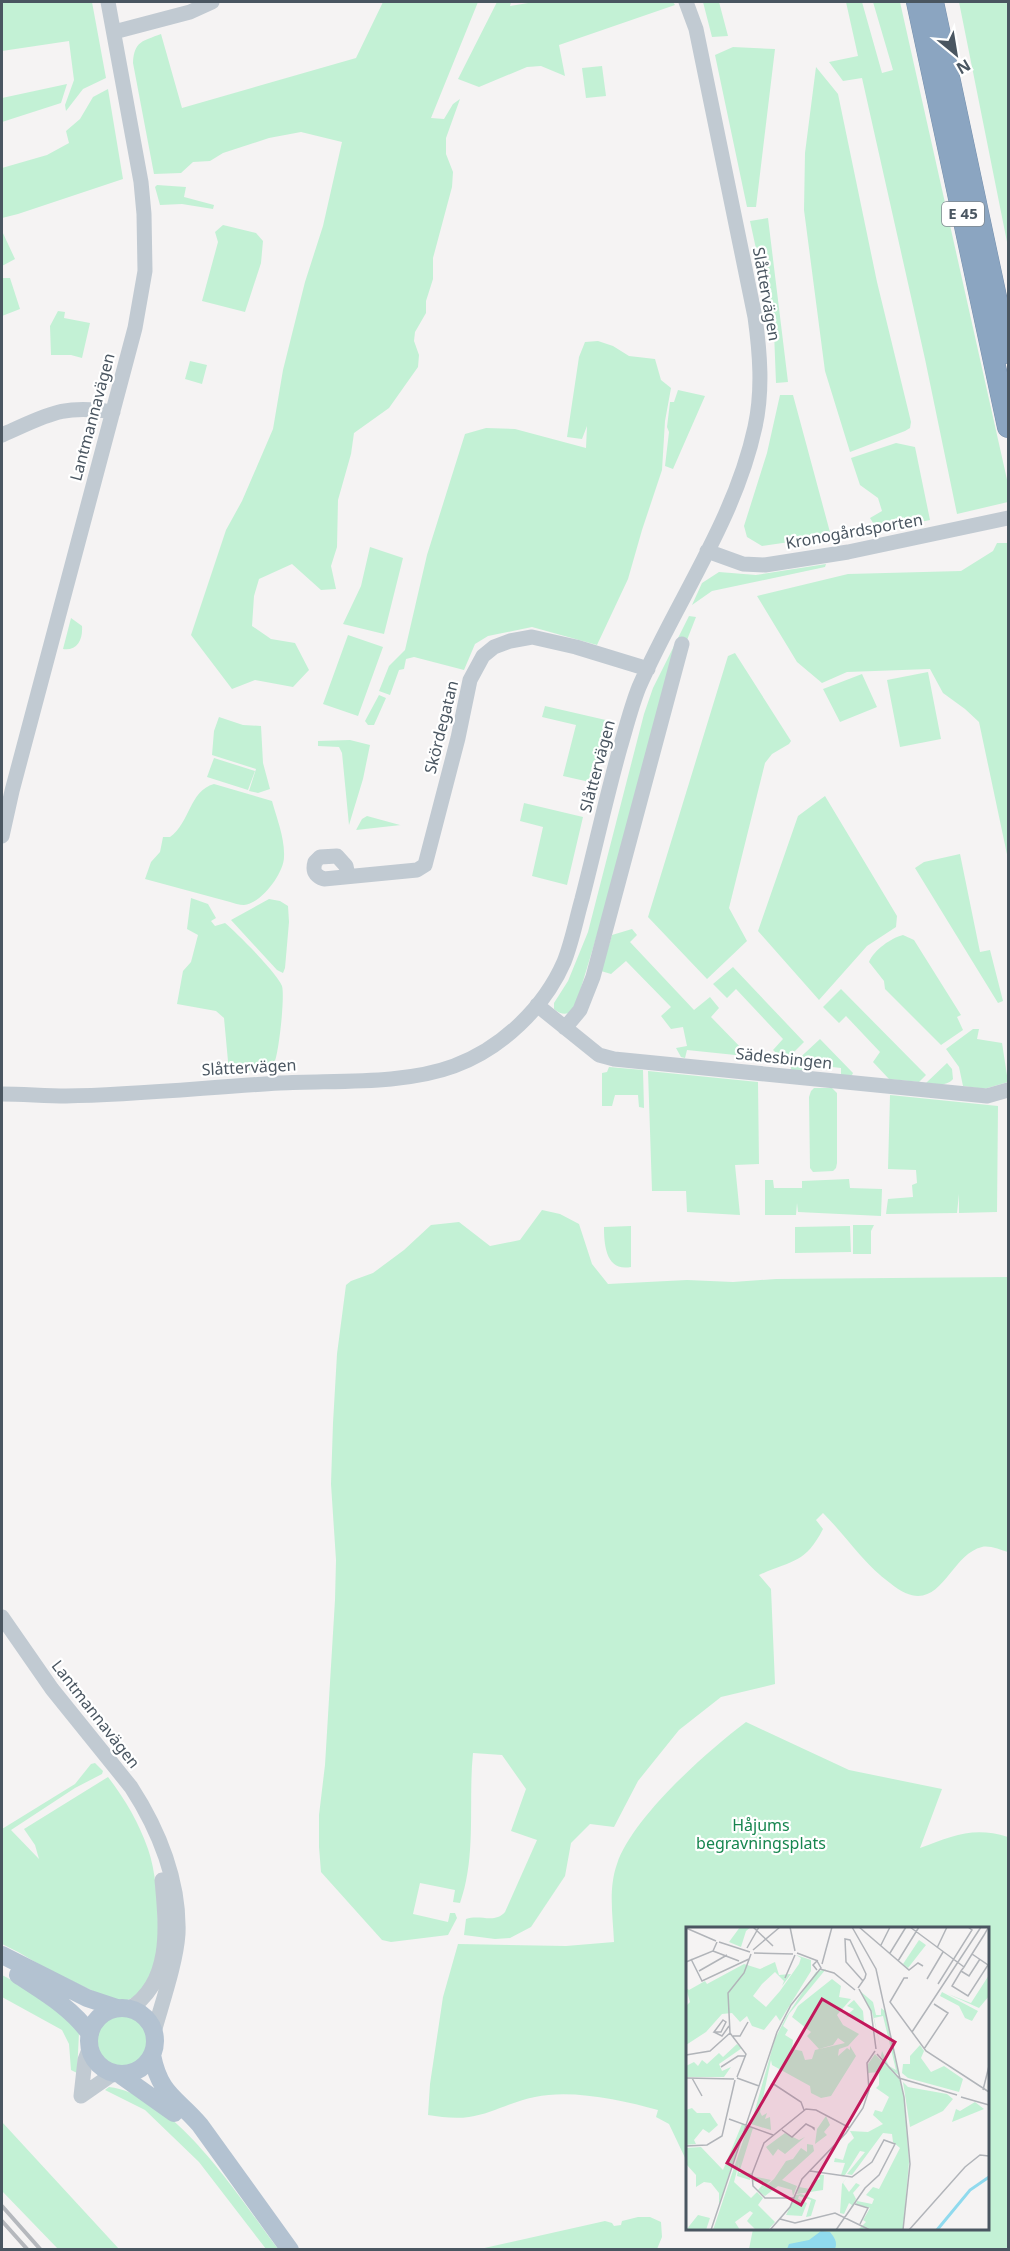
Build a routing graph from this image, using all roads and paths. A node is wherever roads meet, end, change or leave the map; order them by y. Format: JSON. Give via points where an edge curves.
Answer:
{"nodes":[{"id":1,"x":108,"y":2,"type":"edge"},
{"id":2,"x":212,"y":2,"type":"edge"},
{"id":3,"x":686,"y":2,"type":"edge"},
{"id":4,"x":917,"y":2,"type":"edge"},
{"id":5,"x":933,"y":2,"type":"edge"},
{"id":6,"x":114,"y":33,"type":"junction"},
{"id":7,"x":1008,"y":353,"type":"edge"},
{"id":8,"x":113,"y":412,"type":"junction"},
{"id":9,"x":1008,"y":427,"type":"edge"},
{"id":10,"x":2,"y":435,"type":"edge"},
{"id":11,"x":1008,"y":519,"type":"edge"},
{"id":12,"x":708,"y":551,"type":"junction"},
{"id":13,"x":682,"y":644,"type":"dead end"},
{"id":14,"x":648,"y":669,"type":"junction"},
{"id":15,"x":2,"y":836,"type":"edge"},
{"id":16,"x":348,"y":876,"type":"dead end"},
{"id":17,"x":537,"y":1005,"type":"junction"},
{"id":18,"x":565,"y":1028,"type":"junction"},
{"id":19,"x":1008,"y":1090,"type":"edge"},
{"id":20,"x":2,"y":1094,"type":"edge"},
{"id":21,"x":2,"y":1617,"type":"edge"},
{"id":22,"x":156,"y":1836,"type":"junction"},
{"id":23,"x":2,"y":1955,"type":"edge"},
{"id":24,"x":2,"y":1965,"type":"edge"},
{"id":25,"x":123,"y":2008,"type":"junction"},
{"id":26,"x":154,"y":2032,"type":"junction"},
{"id":27,"x":90,"y":2040,"type":"junction"},
{"id":28,"x":152,"y":2055,"type":"junction"},
{"id":29,"x":116,"y":2073,"type":"junction"},
{"id":30,"x":214,"y":2146,"type":"junction"},
{"id":31,"x":291,"y":2250,"type":"edge"}],
"edges":[{"from":1,"to":6,"type":"street","name":"Lantmannavägen"},
{"from":2,"to":6,"type":"street"},
{"from":3,"to":12,"type":"street","name":"Slåttervägen","via":[[708,86],[760,356],[756,424],[736,488]]},
{"from":4,"to":9,"type":"highway","number":"E 45"},
{"from":5,"to":7,"type":"highway","number":"E 45"},
{"from":6,"to":8,"type":"street","name":"Lantmannavägen","via":[[141,183],[146,236],[140,300]]},
{"from":8,"to":10,"type":"street","via":[[88,408],[57,411]]},
{"from":8,"to":15,"type":"street","name":"Lantmannavägen"},
{"from":11,"to":12,"type":"street","name":"Kronogårdsporten","via":[[765,565],[743,564]]},
{"from":12,"to":14,"type":"street","name":"Slåttervägen"},
{"from":13,"to":18,"type":"street","via":[[593,977],[580,1010]]},
{"from":14,"to":16,"type":"street","name":"Skördegatan","via":[[532,637],[494,647],[483,656],[470,680],[425,865],[417,870]]},
{"from":14,"to":17,"type":"street","name":"Slåttervägen","via":[[631,709],[570,944],[554,981]]},
{"from":17,"to":18,"type":"street","name":"Sädesbingen"},
{"from":17,"to":20,"type":"street","name":"Slåttervägen","via":[[520,1024],[477,1056],[445,1069],[409,1076],[67,1096]]},
{"from":18,"to":19,"type":"street","name":"Sädesbingen","via":[[599,1055],[614,1059],[987,1096]]},
{"from":21,"to":22,"type":"street","name":"Lantmannavägen","via":[[52,1689],[131,1787]]},
{"from":22,"to":25,"type":"street","name":"Lantmannavägen","via":[[165,1908],[164,1946],[148,1994]]},
{"from":22,"to":26,"type":"street","name":"Lantmannavägen","via":[[166,1854],[178,1934]]},
{"from":23,"to":25,"type":"main road","via":[[87,1998]]},
{"from":24,"to":27,"type":"main road","via":[[75,2016]]},
{"from":25,"to":26,"type":"main road","via":[[145,2017]]},
{"from":25,"to":27,"type":"main road","via":[[97,2019]]},
{"from":26,"to":28,"type":"main road"},
{"from":27,"to":29,"type":"main road","via":[[98,2064]]},
{"from":27,"to":29,"type":"street","via":[[81,2096]]},
{"from":28,"to":29,"type":"main road","via":[[138,2070]]},
{"from":28,"to":30,"type":"main road","via":[[160,2084],[188,2111]]},
{"from":29,"to":30,"type":"main road","via":[[164,2104]]},
{"from":30,"to":31,"type":"main road"}]}
